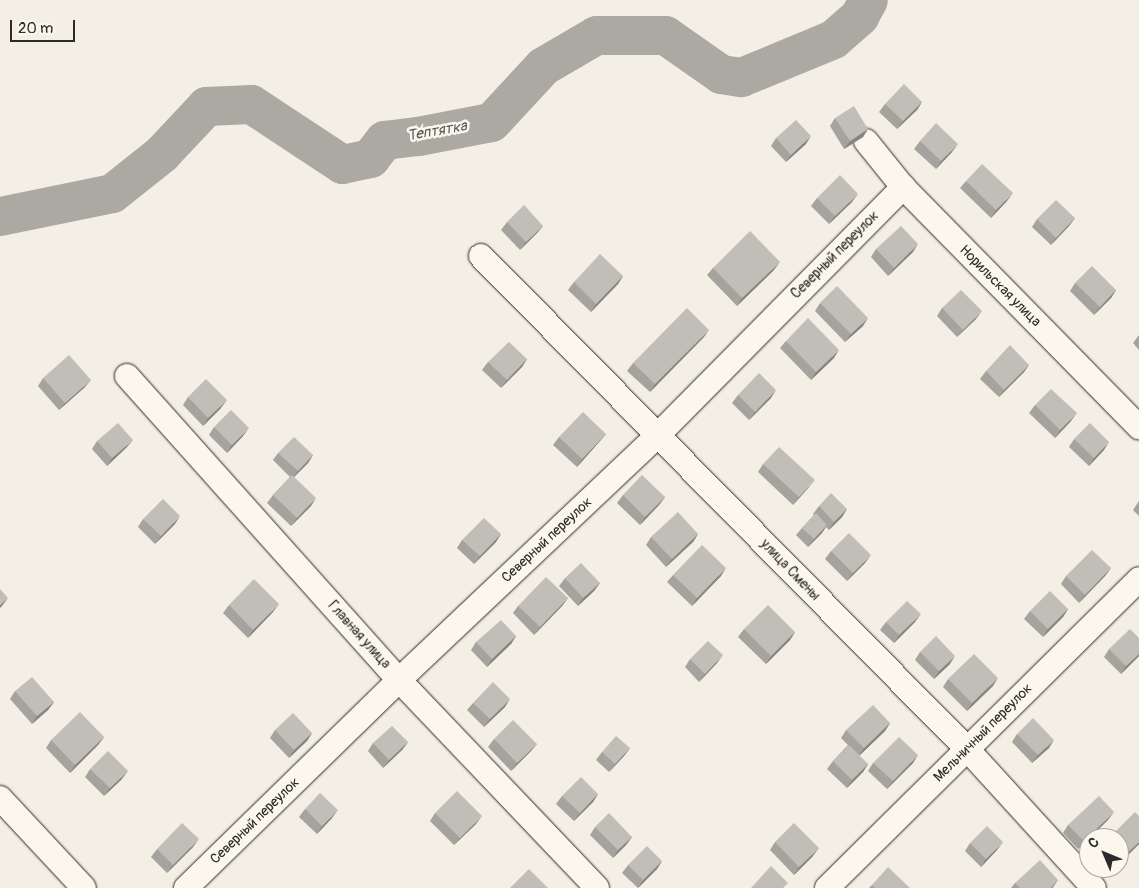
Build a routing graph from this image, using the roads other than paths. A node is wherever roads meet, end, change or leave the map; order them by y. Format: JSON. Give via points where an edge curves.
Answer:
{"nodes":[{"id":1,"x":866,"y":141,"type":"edge"},
{"id":2,"x":903,"y":187,"type":"junction"},
{"id":3,"x":481,"y":256,"type":"dead end"},
{"id":4,"x":127,"y":376,"type":"dead end"},
{"id":5,"x":1139,"y":427,"type":"edge"},
{"id":6,"x":658,"y":435,"type":"junction"},
{"id":7,"x":1139,"y":579,"type":"edge"},
{"id":8,"x":399,"y":680,"type":"junction"},
{"id":9,"x":967,"y":750,"type":"junction"},
{"id":10,"x":0,"y":798,"type":"edge"},
{"id":11,"x":84,"y":888,"type":"edge"},
{"id":12,"x":186,"y":888,"type":"edge"},
{"id":13,"x":597,"y":888,"type":"edge"},
{"id":14,"x":827,"y":888,"type":"edge"},
{"id":15,"x":1094,"y":888,"type":"edge"}],
"edges":[{"from":1,"to":2,"type":"street","name":"Норильская улица"},
{"from":2,"to":5,"type":"street","name":"Норильская улица"},
{"from":2,"to":6,"type":"street","name":"Северный переулок"},
{"from":3,"to":6,"type":"street","name":"улица Смены"},
{"from":4,"to":8,"type":"street","name":"Главная улица"},
{"from":6,"to":8,"type":"street","name":"Северный переулок"},
{"from":6,"to":9,"type":"street","name":"улица Смены"},
{"from":7,"to":9,"type":"street","name":"Мельничный переулок"},
{"from":8,"to":12,"type":"street","name":"Северный переулок"},
{"from":8,"to":13,"type":"street","name":"Главная улица"},
{"from":9,"to":14,"type":"street","name":"Мельничный переулок"},
{"from":9,"to":15,"type":"street","name":"улица Смены"},
{"from":10,"to":11,"type":"street"}]}
